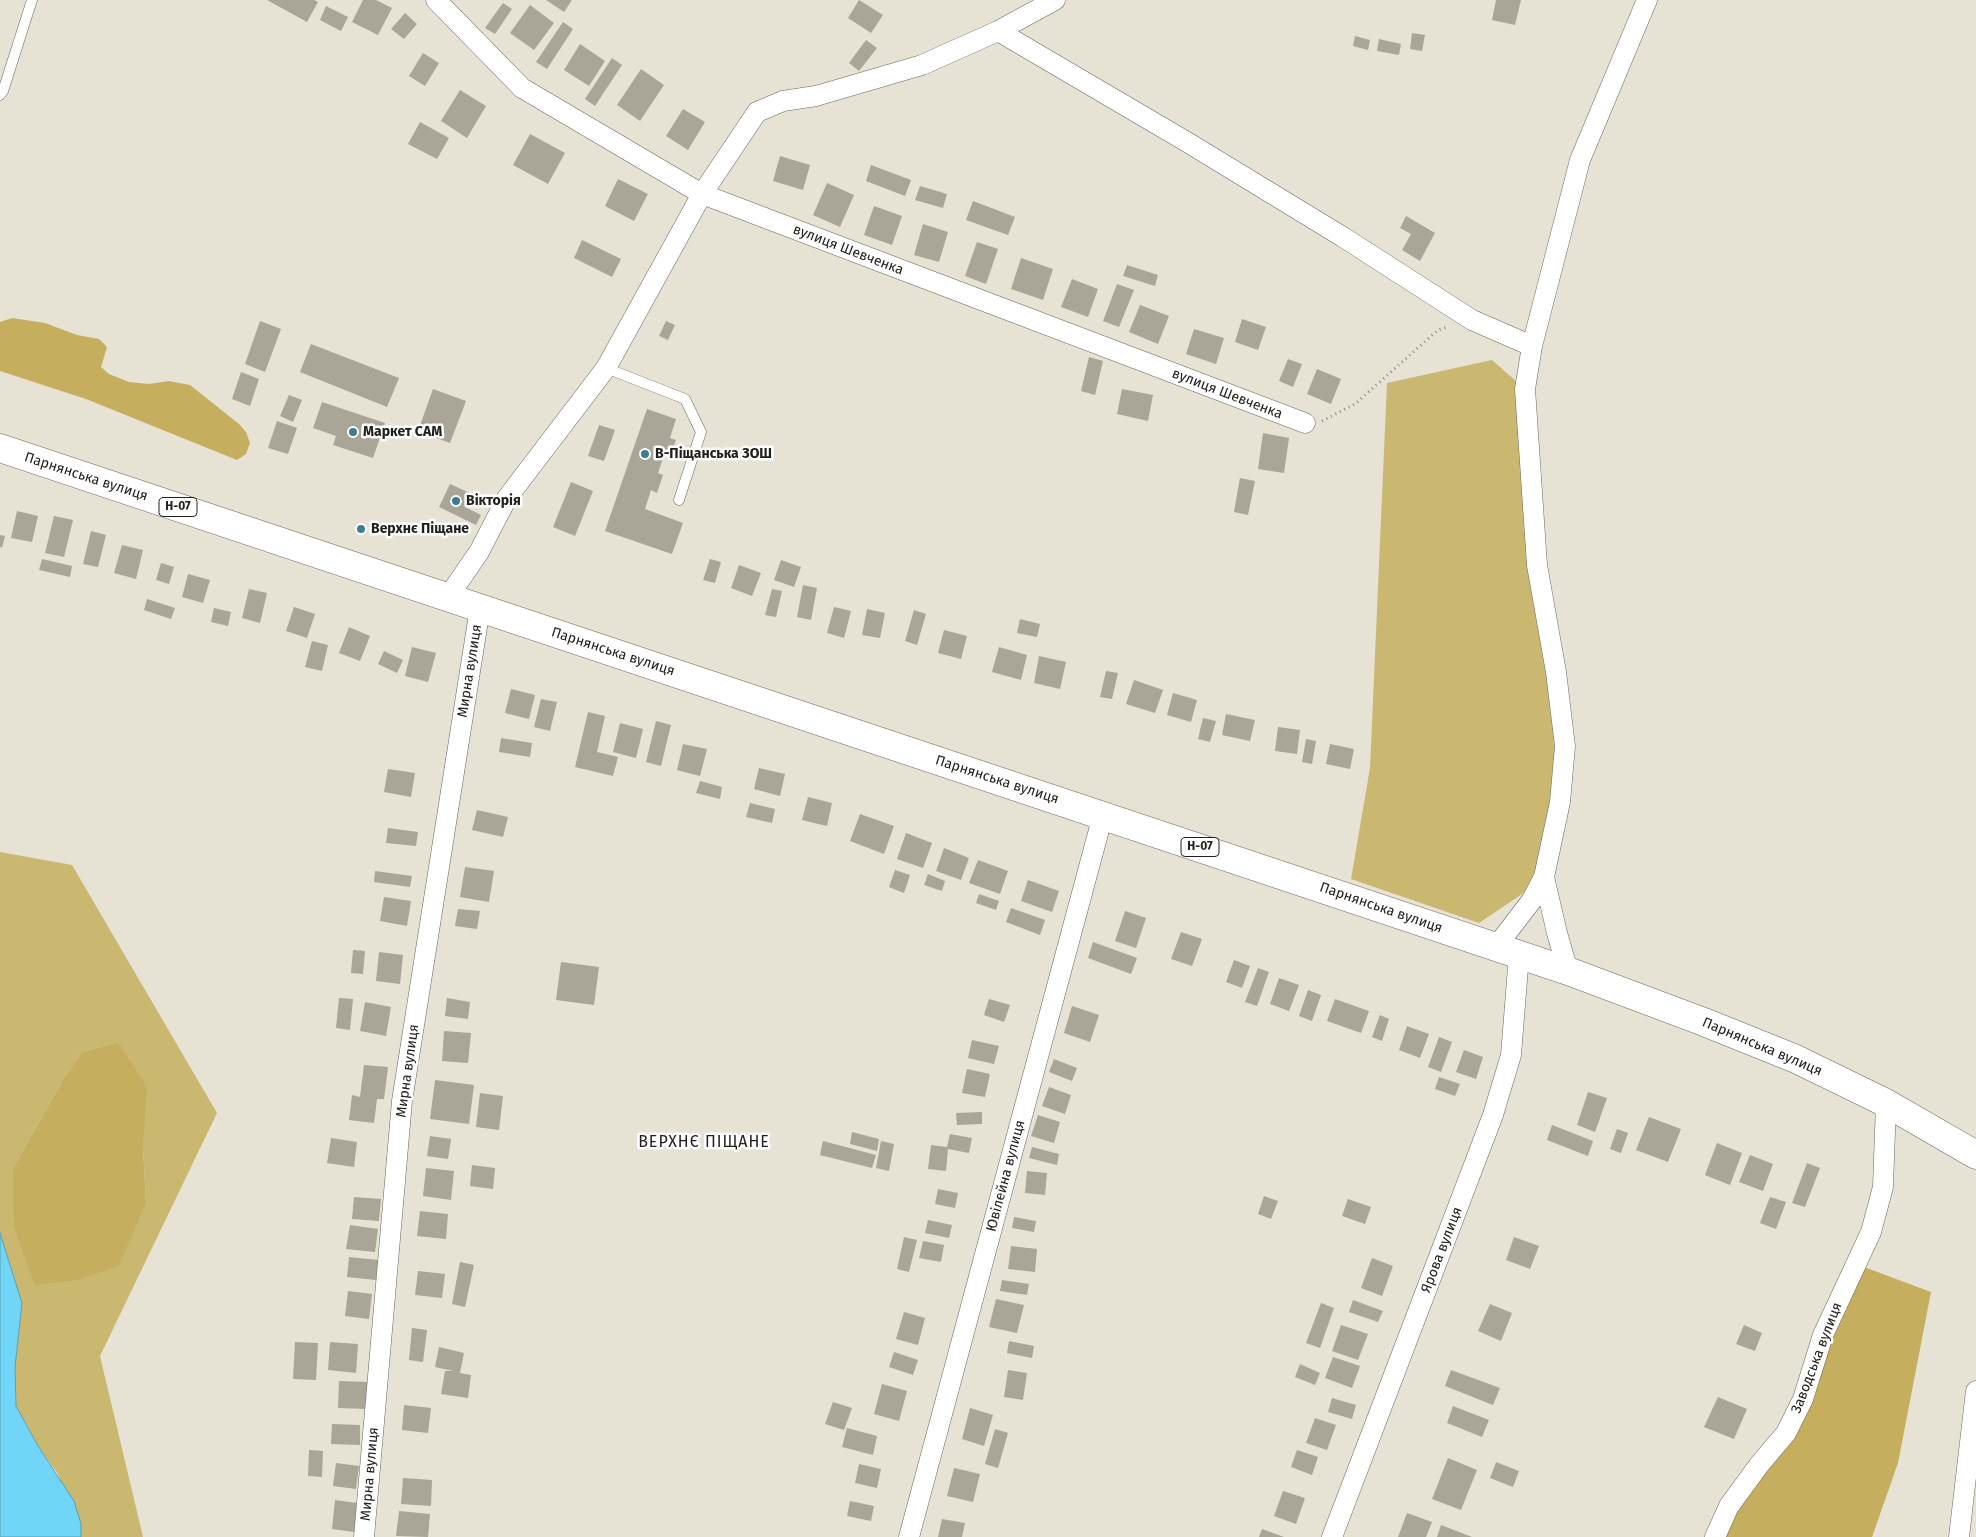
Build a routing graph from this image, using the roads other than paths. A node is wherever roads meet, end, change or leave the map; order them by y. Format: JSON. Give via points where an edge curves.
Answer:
{"nodes":[{"id":1,"x":32,"y":0,"type":"edge"},
{"id":2,"x":436,"y":0,"type":"edge"},
{"id":3,"x":1055,"y":0,"type":"edge"},
{"id":4,"x":1647,"y":0,"type":"edge"},
{"id":5,"x":998,"y":31,"type":"junction"},
{"id":6,"x":0,"y":95,"type":"edge"},
{"id":7,"x":702,"y":194,"type":"junction"},
{"id":8,"x":1532,"y":346,"type":"junction"},
{"id":9,"x":606,"y":368,"type":"junction"},
{"id":10,"x":1306,"y":424,"type":"road end"},
{"id":11,"x":0,"y":448,"type":"edge"},
{"id":12,"x":679,"y":500,"type":"dead end"},
{"id":13,"x":448,"y":597,"type":"junction"},
{"id":14,"x":480,"y":608,"type":"junction"},
{"id":15,"x":1103,"y":815,"type":"junction"},
{"id":16,"x":1544,"y":877,"type":"junction"},
{"id":17,"x":1508,"y":951,"type":"junction"},
{"id":18,"x":1568,"y":971,"type":"junction"},
{"id":19,"x":1886,"y":1102,"type":"junction"},
{"id":20,"x":1976,"y":1156,"type":"edge"},
{"id":21,"x":1976,"y":1391,"type":"edge"},
{"id":22,"x":364,"y":1537,"type":"edge"},
{"id":23,"x":909,"y":1537,"type":"edge"},
{"id":24,"x":1332,"y":1537,"type":"edge"},
{"id":25,"x":1715,"y":1537,"type":"edge"},
{"id":26,"x":1959,"y":1537,"type":"edge"}],
"edges":[{"from":1,"to":6,"type":"lane"},
{"from":2,"to":7,"type":"street","name":"вулиця Шевченка","via":[[522,88]]},
{"from":3,"to":5,"type":"street"},
{"from":4,"to":8,"type":"street","via":[[1580,160]]},
{"from":5,"to":7,"type":"street","via":[[922,65],[816,96],[783,101],[756,112]]},
{"from":5,"to":8,"type":"street","via":[[1344,237],[1472,320]]},
{"from":7,"to":9,"type":"street"},
{"from":7,"to":10,"type":"street","name":"вулиця Шевченка"},
{"from":8,"to":16,"type":"street","via":[[1525,389],[1537,565],[1565,746],[1560,802]]},
{"from":9,"to":12,"type":"lane","via":[[685,399],[701,432]]},
{"from":9,"to":13,"type":"street","via":[[507,498],[479,552]]},
{"from":11,"to":13,"type":"main road","name":"Парнянська вулиця","number":"Н-07"},
{"from":13,"to":14,"type":"main road","name":"Парнянська вулиця","number":"Н-07"},
{"from":14,"to":15,"type":"main road","name":"Парнянська вулиця","number":"Н-07"},
{"from":14,"to":22,"type":"street","name":"Мирна вулиця","via":[[402,1101]]},
{"from":15,"to":17,"type":"main road","name":"Парнянська вулиця","number":"Н-07"},
{"from":15,"to":23,"type":"street","name":"Ювілейна вулиця"},
{"from":16,"to":17,"type":"street"},
{"from":16,"to":18,"type":"street"},
{"from":17,"to":18,"type":"main road","name":"Парнянська вулиця","number":"Н-07"},
{"from":17,"to":24,"type":"street","name":"Ярова вулиця","via":[[1511,1055],[1493,1115]]},
{"from":18,"to":19,"type":"main road","name":"Парнянська вулиця","number":"Н-07","via":[[1796,1059]]},
{"from":19,"to":20,"type":"main road","name":"Парнянська вулиця","number":"Н-07"},
{"from":19,"to":25,"type":"street","name":"Заводська вулиця","via":[[1883,1187],[1871,1232],[1823,1335],[1804,1399],[1786,1433],[1729,1506]]},
{"from":21,"to":26,"type":"street"}]}
